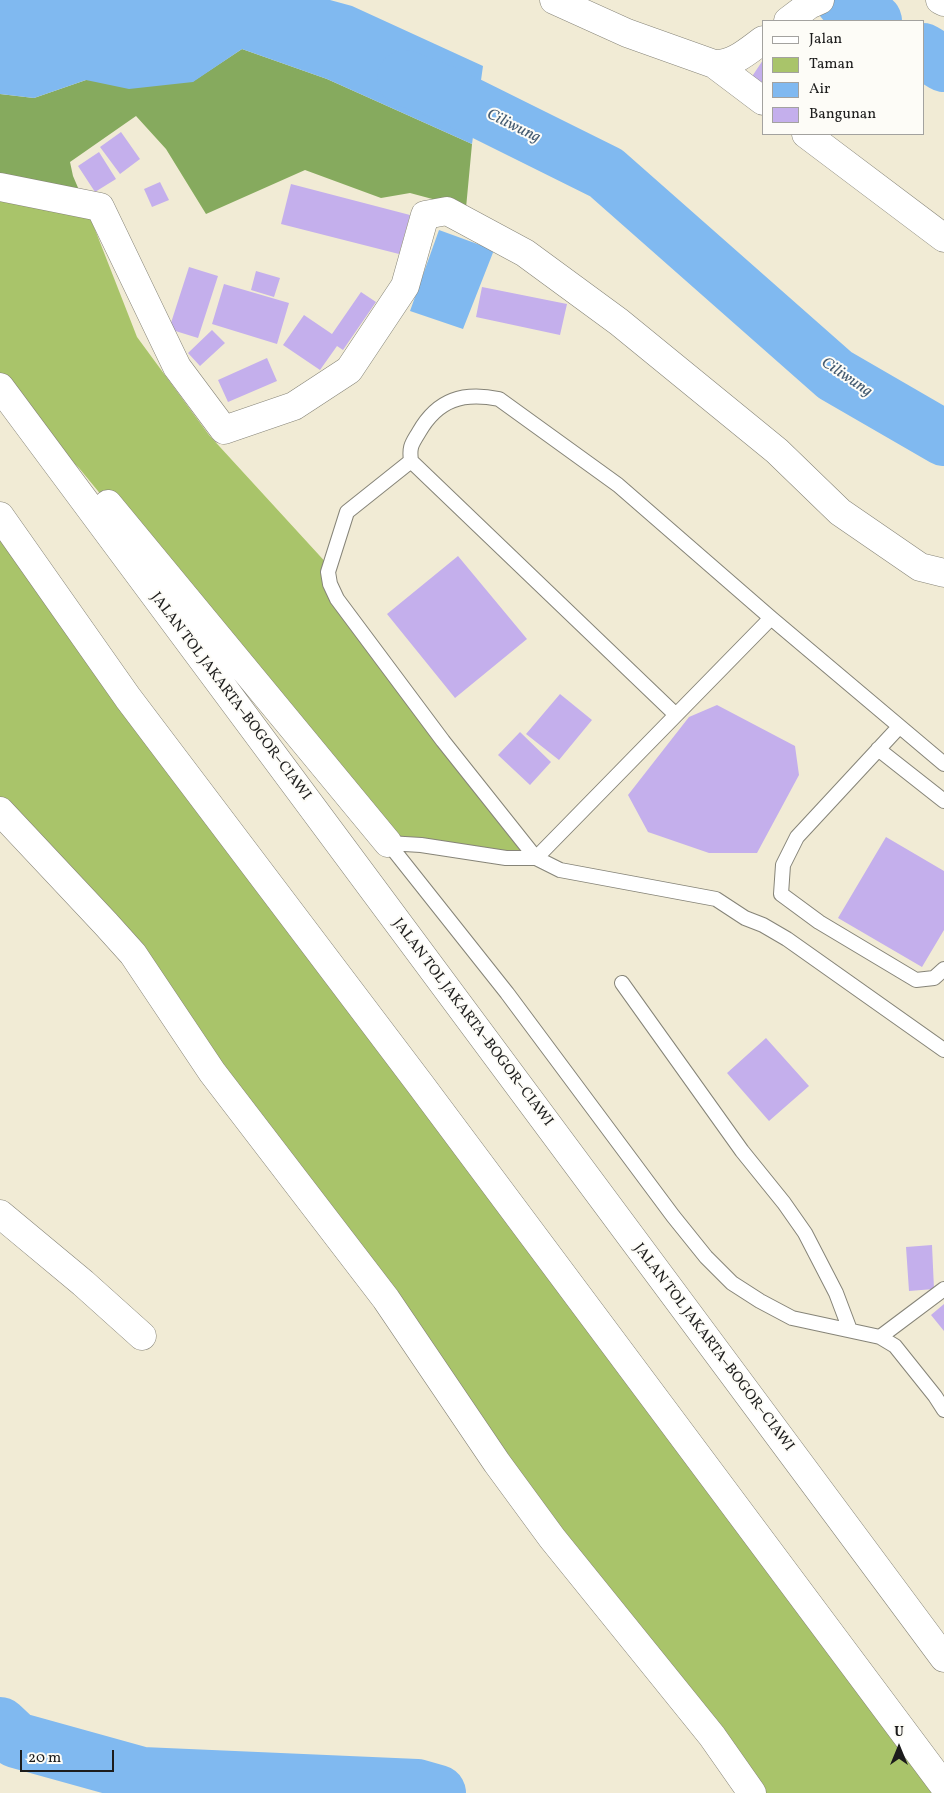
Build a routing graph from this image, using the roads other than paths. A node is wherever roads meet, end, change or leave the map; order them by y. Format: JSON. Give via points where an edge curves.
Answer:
{"nodes":[{"id":1,"x":554,"y":0,"type":"edge"},
{"id":2,"x":940,"y":0,"type":"edge"},
{"id":3,"x":944,"y":2,"type":"edge"},
{"id":4,"x":762,"y":41,"type":"edge"},
{"id":5,"x":714,"y":64,"type":"junction"},
{"id":6,"x":762,"y":100,"type":"edge"},
{"id":7,"x":807,"y":135,"type":"edge"},
{"id":8,"x":0,"y":187,"type":"edge"},
{"id":9,"x":944,"y":238,"type":"edge"},
{"id":10,"x":0,"y":387,"type":"edge"},
{"id":11,"x":31,"y":429,"type":"junction"},
{"id":12,"x":411,"y":461,"type":"junction"},
{"id":13,"x":0,"y":516,"type":"edge"},
{"id":14,"x":944,"y":573,"type":"edge"},
{"id":15,"x":770,"y":618,"type":"junction"},
{"id":16,"x":676,"y":715,"type":"junction"},
{"id":17,"x":899,"y":727,"type":"junction"},
{"id":18,"x":878,"y":749,"type":"junction"},
{"id":19,"x":944,"y":764,"type":"edge"},
{"id":20,"x":944,"y":801,"type":"edge"},
{"id":21,"x":0,"y":811,"type":"edge"},
{"id":22,"x":388,"y":843,"type":"junction"},
{"id":23,"x":536,"y":858,"type":"junction"},
{"id":24,"x":944,"y":969,"type":"edge"},
{"id":25,"x":622,"y":983,"type":"dead end"},
{"id":26,"x":942,"y":1045,"type":"edge"},
{"id":27,"x":0,"y":1214,"type":"edge"},
{"id":28,"x":944,"y":1289,"type":"edge"},
{"id":29,"x":850,"y":1330,"type":"junction"},
{"id":30,"x":142,"y":1336,"type":"dead end"},
{"id":31,"x":880,"y":1337,"type":"junction"},
{"id":32,"x":939,"y":1392,"type":"edge"},
{"id":33,"x":944,"y":1410,"type":"edge"},
{"id":34,"x":944,"y":1658,"type":"edge"},
{"id":35,"x":944,"y":1786,"type":"edge"},
{"id":36,"x":752,"y":1793,"type":"edge"}],
"edges":[{"from":1,"to":5,"type":"main road","via":[[627,33]]},
{"from":2,"to":3,"type":"main road"},
{"from":4,"to":5,"type":"main road","via":[[734,60]]},
{"from":5,"to":6,"type":"main road"},
{"from":7,"to":9,"type":"main road"},
{"from":8,"to":14,"type":"main road","via":[[100,207],[177,367],[224,430],[294,406],[349,370],[405,286],[425,215],[447,210],[525,253],[619,322],[777,451],[840,512],[920,567]]},
{"from":10,"to":11,"type":"main road","name":"JALAN TOL JAKARTA–BOGOR–CIAWI"},
{"from":11,"to":22,"type":"main road","via":[[51,442],[79,468]]},
{"from":11,"to":34,"type":"main road","name":"JALAN TOL JAKARTA–BOGOR–CIAWI"},
{"from":12,"to":15,"type":"lane","via":[[409,450],[427,417],[444,404],[461,397],[499,399],[618,486]]},
{"from":12,"to":16,"type":"lane"},
{"from":12,"to":23,"type":"lane","via":[[347,512],[328,572],[330,584],[337,599]]},
{"from":13,"to":35,"type":"main road","via":[[128,698]]},
{"from":15,"to":16,"type":"lane"},
{"from":15,"to":17,"type":"lane"},
{"from":16,"to":23,"type":"lane"},
{"from":17,"to":18,"type":"lane"},
{"from":17,"to":19,"type":"lane"},
{"from":18,"to":20,"type":"lane"},
{"from":18,"to":24,"type":"lane","via":[[797,836],[782,865],[781,894],[819,922],[916,980],[934,978]]},
{"from":21,"to":36,"type":"main road","via":[[132,954],[212,1072],[392,1307],[497,1462],[558,1544],[707,1730]]},
{"from":22,"to":23,"type":"lane","via":[[506,858]]},
{"from":22,"to":29,"type":"lane","via":[[507,992],[706,1257],[732,1283],[792,1318]]},
{"from":23,"to":26,"type":"lane","via":[[560,870],[716,899],[787,939]]},
{"from":25,"to":29,"type":"lane","via":[[805,1233],[836,1293]]},
{"from":27,"to":30,"type":"main road"},
{"from":28,"to":31,"type":"lane"},
{"from":29,"to":31,"type":"lane"},
{"from":31,"to":32,"type":"lane","via":[[895,1346]]},
{"from":32,"to":33,"type":"lane"}]}
